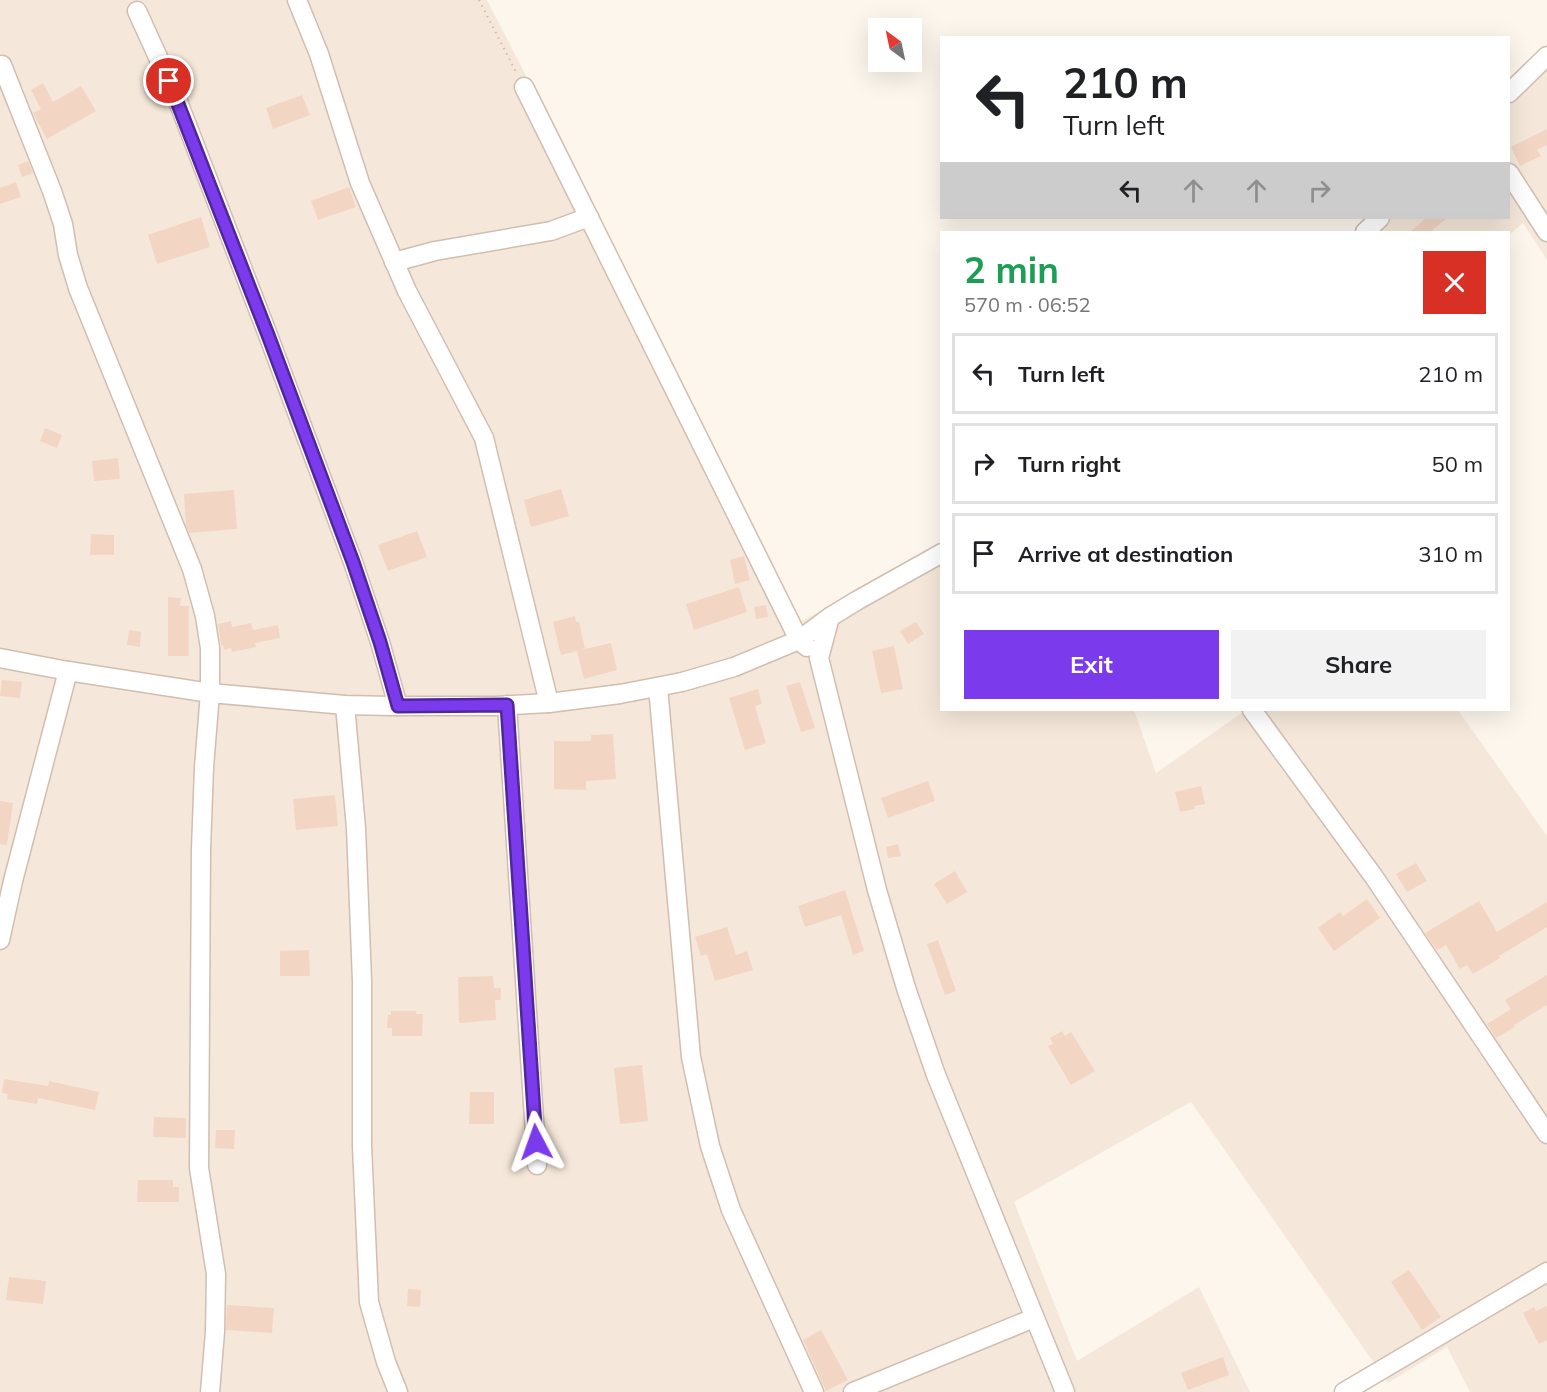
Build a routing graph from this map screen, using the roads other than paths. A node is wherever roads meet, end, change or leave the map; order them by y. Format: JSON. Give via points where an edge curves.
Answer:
{"nodes":[{"id":1,"x":297,"y":0,"type":"edge"},
{"id":2,"x":137,"y":11,"type":"dead end"},
{"id":3,"x":1547,"y":56,"type":"edge"},
{"id":4,"x":2,"y":65,"type":"dead end"},
{"id":5,"x":524,"y":87,"type":"road end"},
{"id":6,"x":1510,"y":92,"type":"edge"},
{"id":7,"x":1510,"y":174,"type":"edge"},
{"id":8,"x":589,"y":217,"type":"junction"},
{"id":9,"x":1379,"y":219,"type":"edge"},
{"id":10,"x":1366,"y":231,"type":"edge"},
{"id":11,"x":1547,"y":232,"type":"edge"},
{"id":12,"x":394,"y":262,"type":"junction"},
{"id":13,"x":940,"y":554,"type":"edge"},
{"id":14,"x":830,"y":617,"type":"junction"},
{"id":15,"x":799,"y":640,"type":"junction"},
{"id":16,"x":0,"y":658,"type":"edge"},
{"id":17,"x":819,"y":658,"type":"junction"},
{"id":18,"x":68,"y":671,"type":"junction"},
{"id":19,"x":657,"y":687,"type":"junction"},
{"id":20,"x":210,"y":693,"type":"junction"},
{"id":21,"x":549,"y":703,"type":"junction"},
{"id":22,"x":345,"y":705,"type":"junction"},
{"id":23,"x":507,"y":705,"type":"junction"},
{"id":24,"x":398,"y":706,"type":"junction"},
{"id":25,"x":1253,"y":711,"type":"edge"},
{"id":26,"x":0,"y":940,"type":"edge"},
{"id":27,"x":1547,"y":1134,"type":"edge"},
{"id":28,"x":537,"y":1166,"type":"dead end"},
{"id":29,"x":1547,"y":1272,"type":"edge"},
{"id":30,"x":1034,"y":1318,"type":"junction"},
{"id":31,"x":210,"y":1392,"type":"edge"},
{"id":32,"x":398,"y":1392,"type":"edge"},
{"id":33,"x":814,"y":1392,"type":"edge"},
{"id":34,"x":853,"y":1392,"type":"edge"},
{"id":35,"x":1065,"y":1392,"type":"edge"},
{"id":36,"x":1344,"y":1392,"type":"edge"}],
"edges":[{"from":1,"to":12,"type":"street","via":[[319,54],[360,183]]},
{"from":2,"to":24,"type":"street","via":[[177,99],[268,335],[353,562]]},
{"from":3,"to":6,"type":"street"},
{"from":4,"to":20,"type":"street","via":[[52,191],[78,288],[192,569],[210,648]]},
{"from":5,"to":8,"type":"street"},
{"from":7,"to":11,"type":"street"},
{"from":8,"to":12,"type":"street","via":[[551,231]]},
{"from":8,"to":15,"type":"street"},
{"from":9,"to":10,"type":"street"},
{"from":12,"to":21,"type":"street","via":[[484,438]]},
{"from":13,"to":14,"type":"street"},
{"from":14,"to":15,"type":"street"},
{"from":14,"to":17,"type":"street"},
{"from":15,"to":17,"type":"street"},
{"from":15,"to":19,"type":"street","via":[[734,667]]},
{"from":16,"to":18,"type":"street"},
{"from":17,"to":30,"type":"street","via":[[877,890],[906,988],[936,1075]]},
{"from":18,"to":20,"type":"street"},
{"from":18,"to":26,"type":"street"},
{"from":19,"to":21,"type":"street"},
{"from":19,"to":33,"type":"street","via":[[691,1057],[710,1146],[731,1210]]},
{"from":20,"to":22,"type":"street"},
{"from":20,"to":31,"type":"street","via":[[201,850],[199,1168],[216,1275]]},
{"from":21,"to":23,"type":"street"},
{"from":22,"to":24,"type":"street"},
{"from":22,"to":32,"type":"street","via":[[356,828],[369,1302]]},
{"from":23,"to":24,"type":"street"},
{"from":23,"to":28,"type":"street"},
{"from":25,"to":27,"type":"street","via":[[1374,877]]},
{"from":29,"to":36,"type":"street"},
{"from":30,"to":34,"type":"street"},
{"from":30,"to":35,"type":"street"}]}
